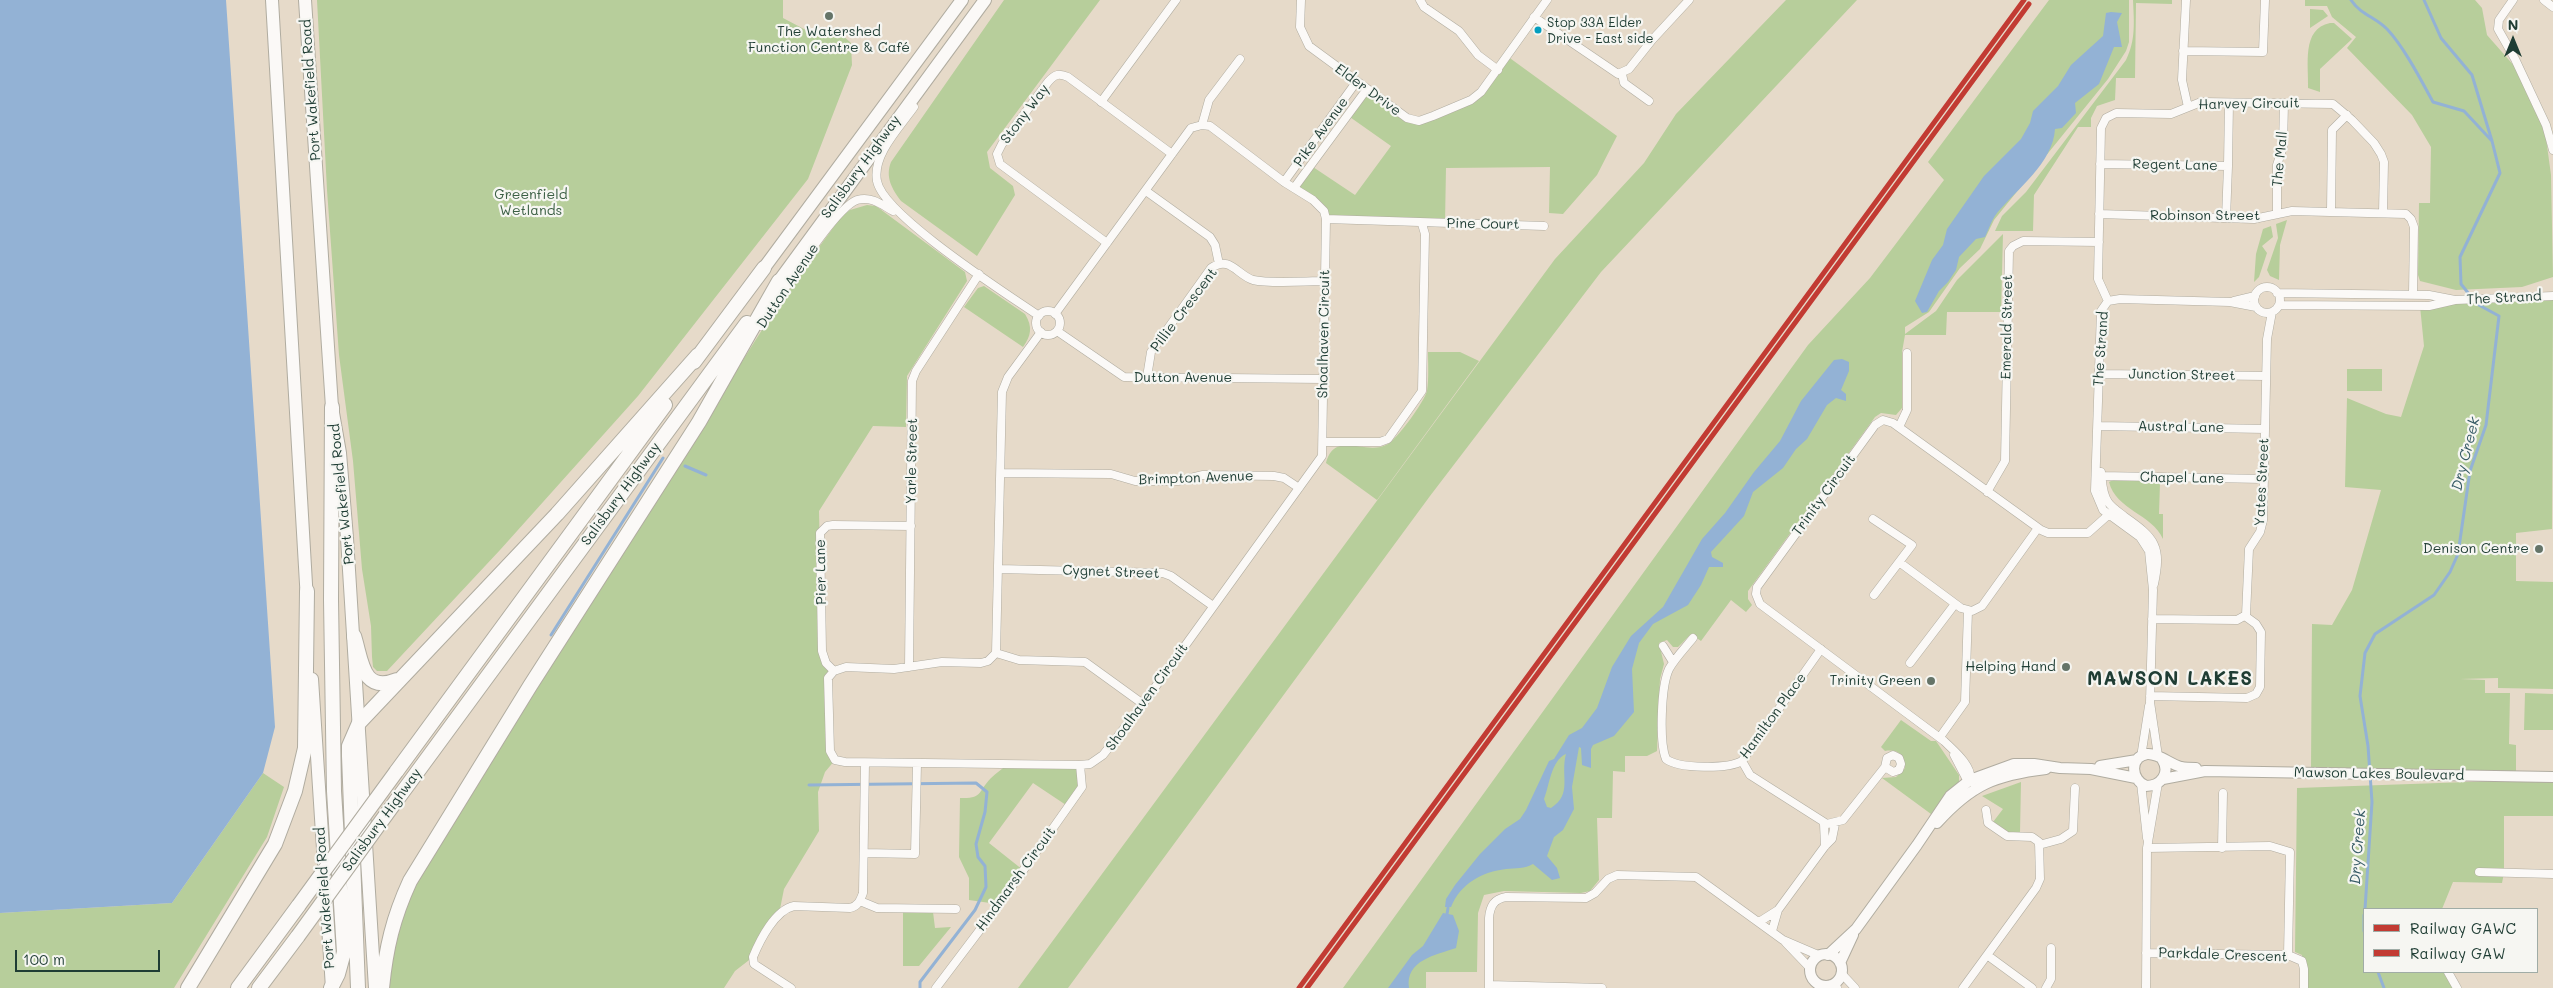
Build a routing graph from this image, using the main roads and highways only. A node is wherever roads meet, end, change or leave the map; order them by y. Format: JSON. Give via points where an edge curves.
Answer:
{"nodes":[{"id":1,"x":272,"y":0,"type":"edge"},
{"id":2,"x":305,"y":0,"type":"edge"},
{"id":3,"x":962,"y":0,"type":"edge"},
{"id":4,"x":984,"y":0,"type":"edge"},
{"id":5,"x":926,"y":49,"type":"junction"},
{"id":6,"x":940,"y":61,"type":"junction"},
{"id":7,"x":764,"y":268,"type":"joint"},
{"id":8,"x":779,"y":281,"type":"junction"},
{"id":9,"x":698,"y":355,"type":"junction"},
{"id":10,"x":332,"y":407,"type":"junction"},
{"id":11,"x":307,"y":591,"type":"junction"},
{"id":12,"x":354,"y":636,"type":"junction"},
{"id":13,"x":398,"y":680,"type":"junction"},
{"id":14,"x":358,"y":722,"type":"junction"},
{"id":15,"x":188,"y":988,"type":"edge"},
{"id":16,"x":238,"y":988,"type":"edge"},
{"id":17,"x":259,"y":988,"type":"edge"},
{"id":18,"x":332,"y":988,"type":"edge"},
{"id":19,"x":358,"y":988,"type":"edge"},
{"id":20,"x":375,"y":988,"type":"edge"},
{"id":21,"x":382,"y":988,"type":"edge"}],
"edges":[{"from":1,"to":11,"type":"highway","name":"Port Wakefield Road"},
{"from":2,"to":10,"type":"highway","name":"Port Wakefield Road"},
{"from":3,"to":5,"type":"highway","name":"Salisbury Highway"},
{"from":4,"to":6,"type":"highway","name":"Salisbury Highway"},
{"from":5,"to":6,"type":"highway"},
{"from":5,"to":7,"type":"highway","name":"Salisbury Highway"},
{"from":6,"to":8,"type":"highway","name":"Salisbury Highway"},
{"from":7,"to":9,"type":"highway","name":"Salisbury Highway"},
{"from":8,"to":17,"type":"highway","name":"Salisbury Highway","bridge":true},
{"from":8,"to":21,"type":"highway","via":[[699,422],[410,881],[386,946]]},
{"from":9,"to":13,"type":"highway","via":[[557,514]]},
{"from":9,"to":16,"type":"highway","name":"Salisbury Highway","bridge":true,"via":[[668,401]]},
{"from":10,"to":12,"type":"highway","name":"Port Wakefield Road","via":[[340,452]]},
{"from":10,"to":18,"type":"highway","via":[[334,781],[344,952]]},
{"from":11,"to":15,"type":"highway","via":[[305,748],[295,791],[275,844]]},
{"from":11,"to":18,"type":"highway","name":"Port Wakefield Road"},
{"from":12,"to":13,"type":"highway","via":[[366,675],[372,682],[382,685]]},
{"from":12,"to":14,"type":"highway","name":"Port Wakefield Road"},
{"from":13,"to":14,"type":"highway"},
{"from":14,"to":19,"type":"highway","via":[[349,746],[349,756]]},
{"from":14,"to":20,"type":"highway","name":"Port Wakefield Road"}]}
